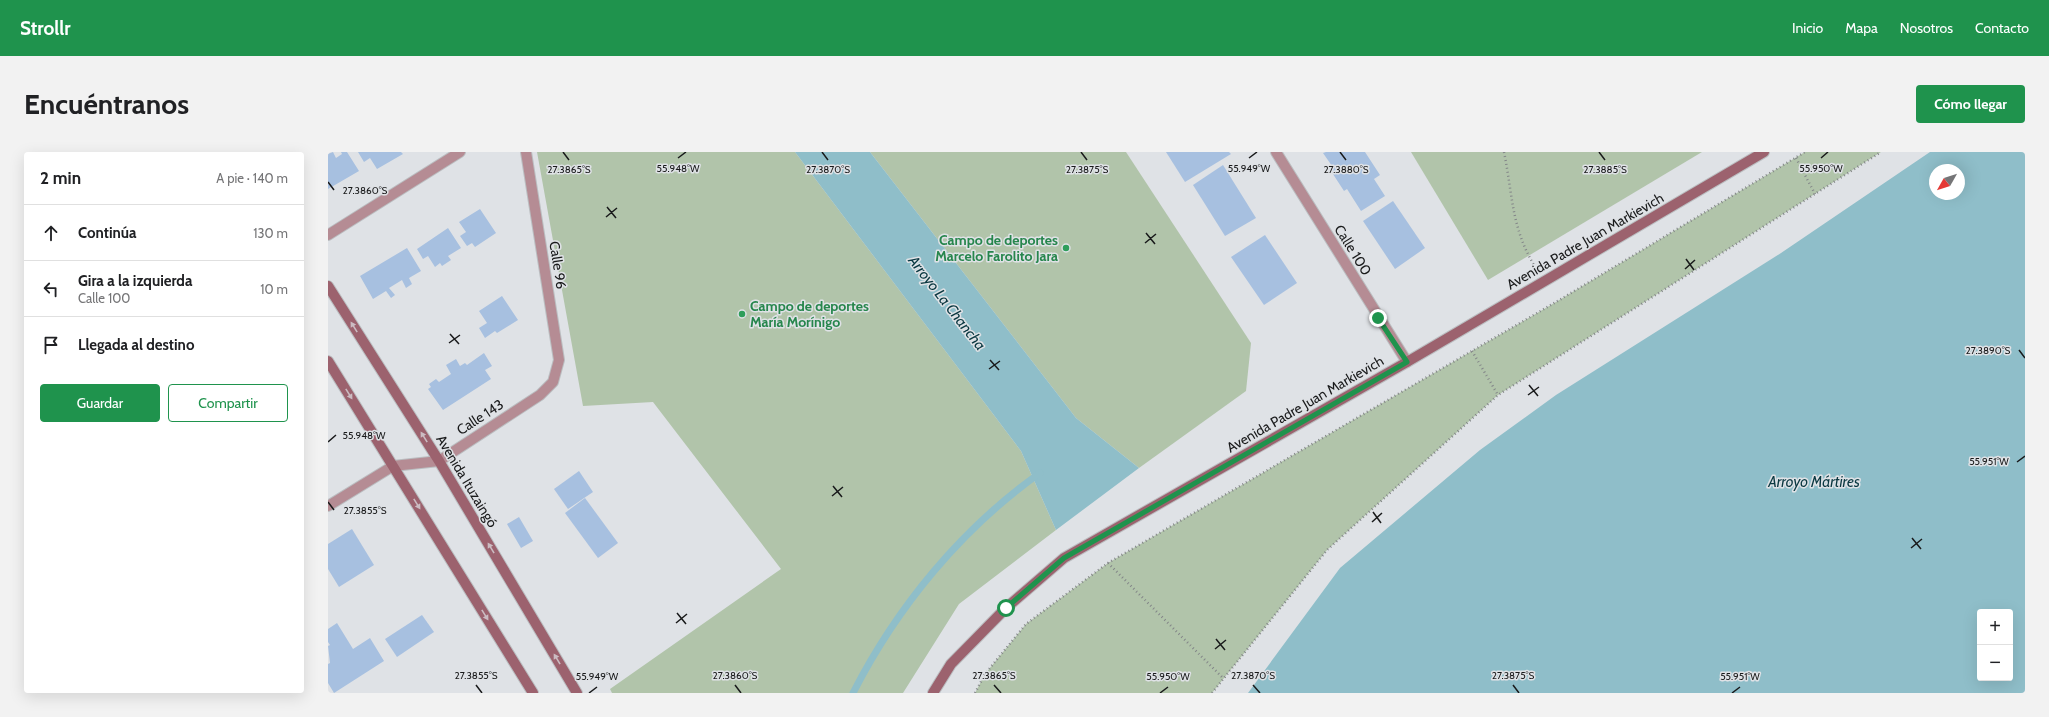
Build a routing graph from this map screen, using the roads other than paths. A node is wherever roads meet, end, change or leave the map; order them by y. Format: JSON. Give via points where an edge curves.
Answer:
{"nodes":[{"id":1,"x":460,"y":152,"type":"edge"},
{"id":2,"x":526,"y":152,"type":"edge"},
{"id":3,"x":1276,"y":152,"type":"edge"},
{"id":4,"x":1764,"y":152,"type":"edge"},
{"id":5,"x":328,"y":235,"type":"edge"},
{"id":6,"x":328,"y":286,"type":"edge"},
{"id":7,"x":328,"y":360,"type":"edge"},
{"id":8,"x":1407,"y":362,"type":"junction"},
{"id":9,"x":553,"y":382,"type":"joint"},
{"id":10,"x":439,"y":461,"type":"junction"},
{"id":11,"x":393,"y":466,"type":"junction"},
{"id":12,"x":328,"y":506,"type":"edge"},
{"id":13,"x":533,"y":693,"type":"edge"},
{"id":14,"x":577,"y":693,"type":"edge"},
{"id":15,"x":933,"y":693,"type":"edge"}],
"edges":[{"from":1,"to":5,"type":"street"},
{"from":2,"to":9,"type":"street","name":"Calle 96","via":[[559,360]]},
{"from":3,"to":8,"type":"street","name":"Calle 100"},
{"from":4,"to":8,"type":"main road","name":"Avenida Padre Juan Markievich"},
{"from":10,"to":6,"type":"main road","name":"Avenida Ituzaingó","one_way":true},
{"from":7,"to":11,"type":"main road","one_way":true},
{"from":8,"to":15,"type":"main road","name":"Avenida Padre Juan Markievich","via":[[1064,558],[1006,608],[956,659]]},
{"from":9,"to":10,"type":"street","name":"Calle 143","via":[[540,395]]},
{"from":10,"to":11,"type":"street","name":"Calle 143"},
{"from":14,"to":10,"type":"main road","name":"Avenida Ituzaingó","one_way":true},
{"from":11,"to":12,"type":"street"},
{"from":11,"to":13,"type":"main road","one_way":true}]}
